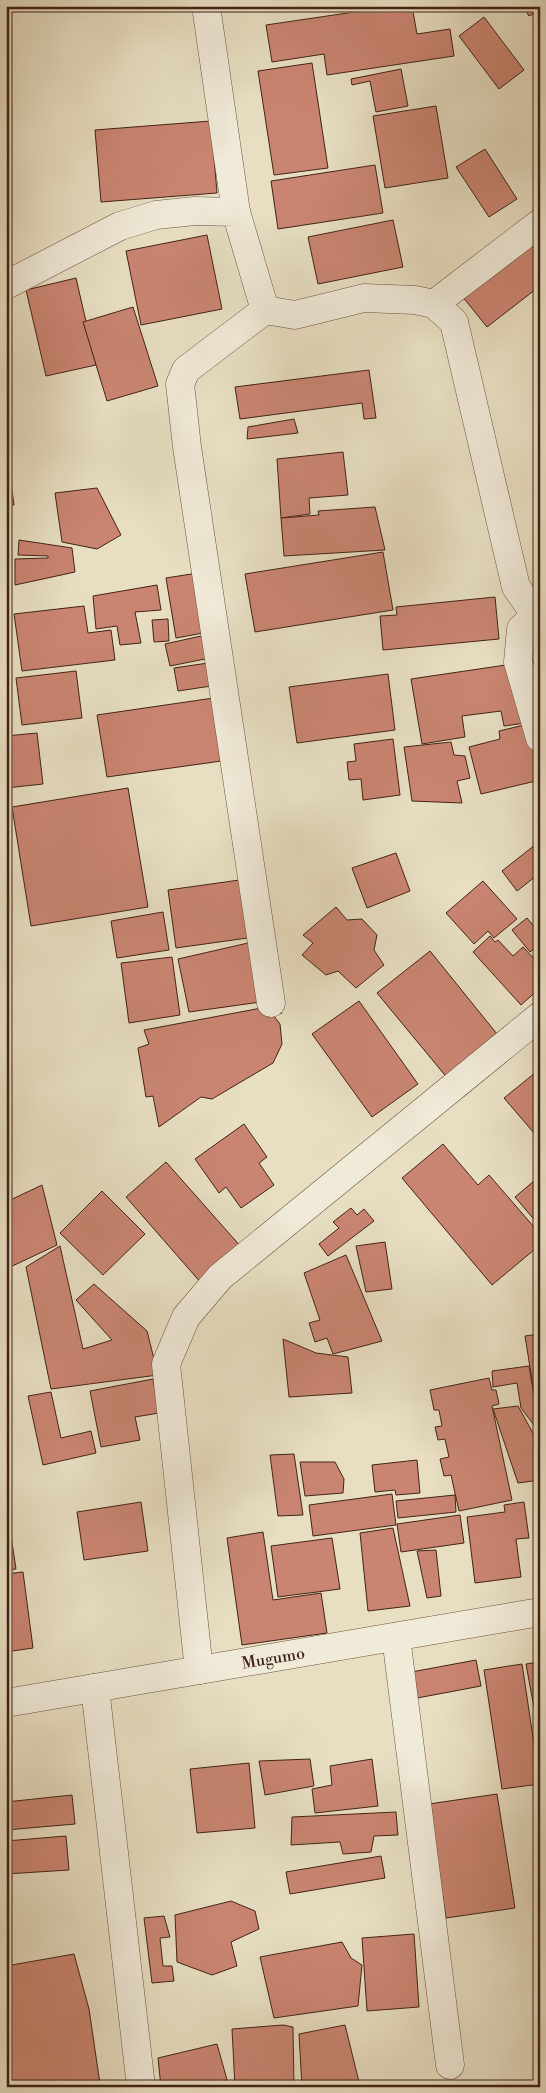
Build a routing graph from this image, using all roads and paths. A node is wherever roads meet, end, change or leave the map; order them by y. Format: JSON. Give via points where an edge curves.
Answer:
{"nodes":[{"id":1,"x":206,"y":6,"type":"edge"},
{"id":2,"x":236,"y":212,"type":"junction"},
{"id":3,"x":540,"y":223,"type":"edge"},
{"id":4,"x":6,"y":285,"type":"edge"},
{"id":5,"x":434,"y":304,"type":"junction"},
{"id":6,"x":265,"y":310,"type":"junction"},
{"id":7,"x":538,"y":616,"type":"edge"},
{"id":8,"x":540,"y":738,"type":"edge"},
{"id":9,"x":271,"y":1003,"type":"dead end"},
{"id":10,"x":540,"y":1016,"type":"edge"},
{"id":11,"x":540,"y":1612,"type":"edge"},
{"id":12,"x":396,"y":1637,"type":"junction"},
{"id":13,"x":199,"y":1670,"type":"junction"},
{"id":14,"x":95,"y":1688,"type":"junction"},
{"id":15,"x":6,"y":1704,"type":"edge"},
{"id":16,"x":450,"y":2065,"type":"dead end"},
{"id":17,"x":142,"y":2087,"type":"edge"}],
"edges":[{"from":1,"to":2,"type":"street"},
{"from":2,"to":4,"type":"street","via":[[195,211],[156,215],[120,226]]},
{"from":2,"to":6,"type":"street"},
{"from":3,"to":5,"type":"street"},
{"from":5,"to":6,"type":"street","via":[[364,298],[295,315]]},
{"from":5,"to":7,"type":"street","via":[[454,322],[516,587]]},
{"from":6,"to":9,"type":"street","via":[[186,370],[180,384]]},
{"from":7,"to":8,"type":"street","via":[[521,629],[518,662]]},
{"from":10,"to":13,"type":"street","via":[[220,1277],[186,1317],[166,1364]]},
{"from":11,"to":12,"type":"street","name":"Mugumo"},
{"from":12,"to":13,"type":"street","name":"Mugumo"},
{"from":12,"to":16,"type":"street"},
{"from":13,"to":14,"type":"street","name":"Mugumo"},
{"from":14,"to":15,"type":"street","name":"Mugumo"},
{"from":14,"to":17,"type":"street"}]}
